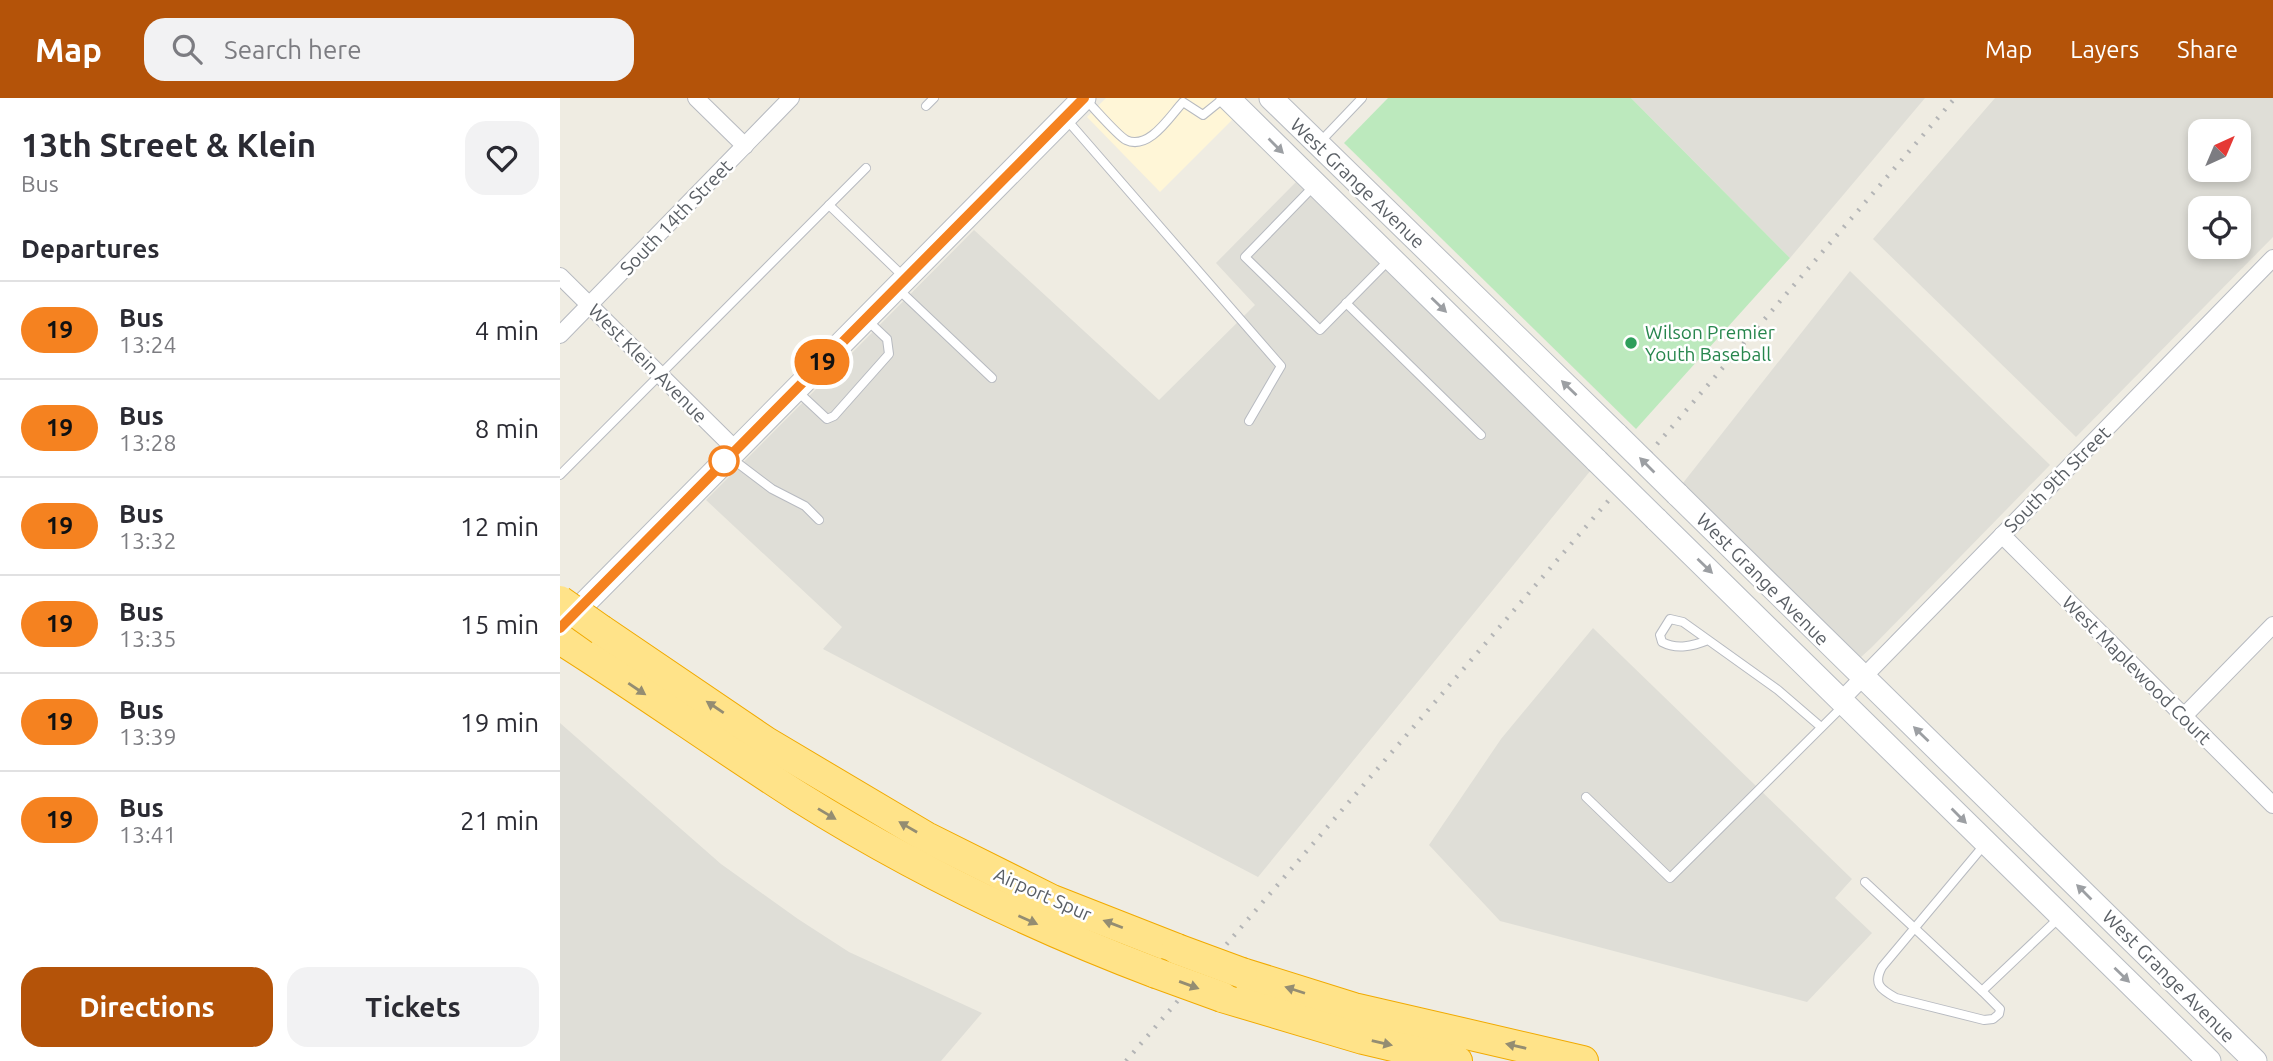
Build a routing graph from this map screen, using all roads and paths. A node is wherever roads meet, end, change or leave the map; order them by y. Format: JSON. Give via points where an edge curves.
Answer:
{"nodes":[{"id":1,"x":696,"y":98,"type":"edge"},
{"id":2,"x":791,"y":98,"type":"edge"},
{"id":3,"x":934,"y":98,"type":"edge"},
{"id":4,"x":1084,"y":98,"type":"edge"},
{"id":5,"x":1226,"y":98,"type":"edge"},
{"id":6,"x":1261,"y":98,"type":"edge"},
{"id":7,"x":1271,"y":98,"type":"edge"},
{"id":8,"x":1362,"y":98,"type":"edge"},
{"id":9,"x":1181,"y":100,"type":"edge"},
{"id":10,"x":926,"y":106,"type":"dead end"},
{"id":11,"x":1245,"y":115,"type":"junction"},
{"id":12,"x":1065,"y":118,"type":"junction"},
{"id":13,"x":1319,"y":143,"type":"junction"},
{"id":14,"x":745,"y":146,"type":"junction"},
{"id":15,"x":866,"y":168,"type":"dead end"},
{"id":16,"x":1315,"y":185,"type":"junction"},
{"id":17,"x":829,"y":205,"type":"junction"},
{"id":18,"x":1413,"y":236,"type":"junction"},
{"id":19,"x":1391,"y":258,"type":"junction"},
{"id":20,"x":2273,"y":258,"type":"edge"},
{"id":21,"x":560,"y":276,"type":"edge"},
{"id":22,"x":901,"y":283,"type":"junction"},
{"id":23,"x":1346,"y":303,"type":"junction"},
{"id":24,"x":589,"y":305,"type":"junction"},
{"id":25,"x":865,"y":318,"type":"junction"},
{"id":26,"x":560,"y":335,"type":"edge"},
{"id":27,"x":658,"y":374,"type":"junction"},
{"id":28,"x":992,"y":378,"type":"dead end"},
{"id":29,"x":795,"y":389,"type":"junction"},
{"id":30,"x":1248,"y":421,"type":"dead end"},
{"id":31,"x":1480,"y":435,"type":"dead end"},
{"id":32,"x":732,"y":453,"type":"junction"},
{"id":33,"x":560,"y":475,"type":"edge"},
{"id":34,"x":819,"y":520,"type":"dead end"},
{"id":35,"x":2002,"y":535,"type":"junction"},
{"id":36,"x":560,"y":601,"type":"edge"},
{"id":37,"x":2273,"y":625,"type":"edge"},
{"id":38,"x":560,"y":628,"type":"edge"},
{"id":39,"x":1708,"y":640,"type":"junction"},
{"id":40,"x":570,"y":645,"type":"edge"},
{"id":41,"x":1863,"y":677,"type":"junction"},
{"id":42,"x":1843,"y":701,"type":"junction"},
{"id":43,"x":2184,"y":716,"type":"junction"},
{"id":44,"x":1821,"y":727,"type":"junction"},
{"id":45,"x":1586,"y":797,"type":"dead end"},
{"id":46,"x":2273,"y":805,"type":"edge"},
{"id":47,"x":1986,"y":842,"type":"junction"},
{"id":48,"x":2056,"y":865,"type":"junction"},
{"id":49,"x":1865,"y":882,"type":"dead end"},
{"id":50,"x":2033,"y":889,"type":"junction"},
{"id":51,"x":2061,"y":916,"type":"junction"},
{"id":52,"x":1915,"y":927,"type":"junction"},
{"id":53,"x":1983,"y":991,"type":"junction"},
{"id":54,"x":2245,"y":1058,"type":"edge"},
{"id":55,"x":1457,"y":1061,"type":"edge"},
{"id":56,"x":1583,"y":1061,"type":"edge"},
{"id":57,"x":2209,"y":1061,"type":"edge"}],
"edges":[{"from":1,"to":14,"type":"street"},
{"from":2,"to":14,"type":"street","name":"South 14th Street"},
{"from":3,"to":10,"type":"lane"},
{"from":4,"to":9,"type":"lane","via":[[1126,140],[1140,142],[1155,133]]},
{"from":4,"to":12,"type":"street"},
{"from":5,"to":9,"type":"lane","via":[[1203,115]]},
{"from":5,"to":11,"type":"street","name":"West Grange Avenue"},
{"from":6,"to":11,"type":"street"},
{"from":7,"to":13,"type":"street","name":"West Grange Avenue"},
{"from":8,"to":13,"type":"lane"},
{"from":11,"to":16,"type":"street","name":"West Grange Avenue","one_way":true},
{"from":12,"to":22,"type":"street"},
{"from":12,"to":30,"type":"lane","via":[[1280,366]]},
{"from":13,"to":18,"type":"street","name":"West Grange Avenue"},
{"from":14,"to":24,"type":"street","name":"South 14th Street"},
{"from":15,"to":17,"type":"lane"},
{"from":16,"to":19,"type":"street","name":"West Grange Avenue"},
{"from":16,"to":23,"type":"lane","via":[[1245,257],[1320,330]]},
{"from":17,"to":22,"type":"lane"},
{"from":17,"to":27,"type":"lane"},
{"from":18,"to":19,"type":"street"},
{"from":41,"to":18,"type":"street","name":"West Grange Avenue","one_way":true,"bridge":true},
{"from":19,"to":23,"type":"lane"},
{"from":19,"to":42,"type":"street","name":"West Grange Avenue","one_way":true,"bridge":true},
{"from":20,"to":35,"type":"street","name":"South 9th Street"},
{"from":21,"to":24,"type":"street","name":"West Klein Avenue"},
{"from":22,"to":25,"type":"street"},
{"from":22,"to":28,"type":"lane"},
{"from":23,"to":31,"type":"lane"},
{"from":24,"to":26,"type":"street","name":"South 14th Street"},
{"from":24,"to":27,"type":"street","name":"West Klein Avenue"},
{"from":25,"to":29,"type":"street"},
{"from":25,"to":29,"type":"lane","via":[[887,339],[889,354],[834,416],[827,419]]},
{"from":27,"to":32,"type":"street","name":"West Klein Avenue"},
{"from":27,"to":33,"type":"lane"},
{"from":29,"to":32,"type":"street"},
{"from":32,"to":34,"type":"lane","via":[[772,489]]},
{"from":32,"to":38,"type":"street"},
{"from":35,"to":41,"type":"street","name":"South 9th Street"},
{"from":35,"to":43,"type":"street","name":"West Maplewood Court"},
{"from":56,"to":36,"type":"highway","name":"Airport Spur","one_way":true,"bridge":true,"via":[[1354,1008],[1177,950],[1052,900],[926,837],[766,742]]},
{"from":37,"to":43,"type":"street"},
{"from":39,"to":39,"type":"lane","via":[[1670,619],[1660,635],[1662,642],[1674,646]]},
{"from":39,"to":44,"type":"lane"},
{"from":40,"to":55,"type":"highway","name":"Airport Spur","one_way":true,"bridge":true,"via":[[800,797],[905,859],[1028,920],[1222,997]]},
{"from":41,"to":42,"type":"street","name":"South 9th Street"},
{"from":48,"to":41,"type":"street","name":"West Grange Avenue","one_way":true},
{"from":42,"to":44,"type":"lane"},
{"from":42,"to":47,"type":"street","name":"West Grange Avenue","one_way":true},
{"from":43,"to":46,"type":"street","name":"West Maplewood Court"},
{"from":44,"to":45,"type":"lane","via":[[1670,878]]},
{"from":47,"to":50,"type":"street","name":"West Grange Avenue"},
{"from":47,"to":52,"type":"lane"},
{"from":48,"to":50,"type":"street"},
{"from":54,"to":48,"type":"street","name":"West Grange Avenue","one_way":true},
{"from":49,"to":52,"type":"lane"},
{"from":50,"to":51,"type":"street","name":"West Grange Avenue"},
{"from":51,"to":53,"type":"lane"},
{"from":51,"to":57,"type":"street","name":"West Grange Avenue","one_way":true},
{"from":52,"to":53,"type":"lane"},
{"from":52,"to":53,"type":"lane","via":[[1877,976],[1886,992],[1993,1019],[2000,1009]]}]}
